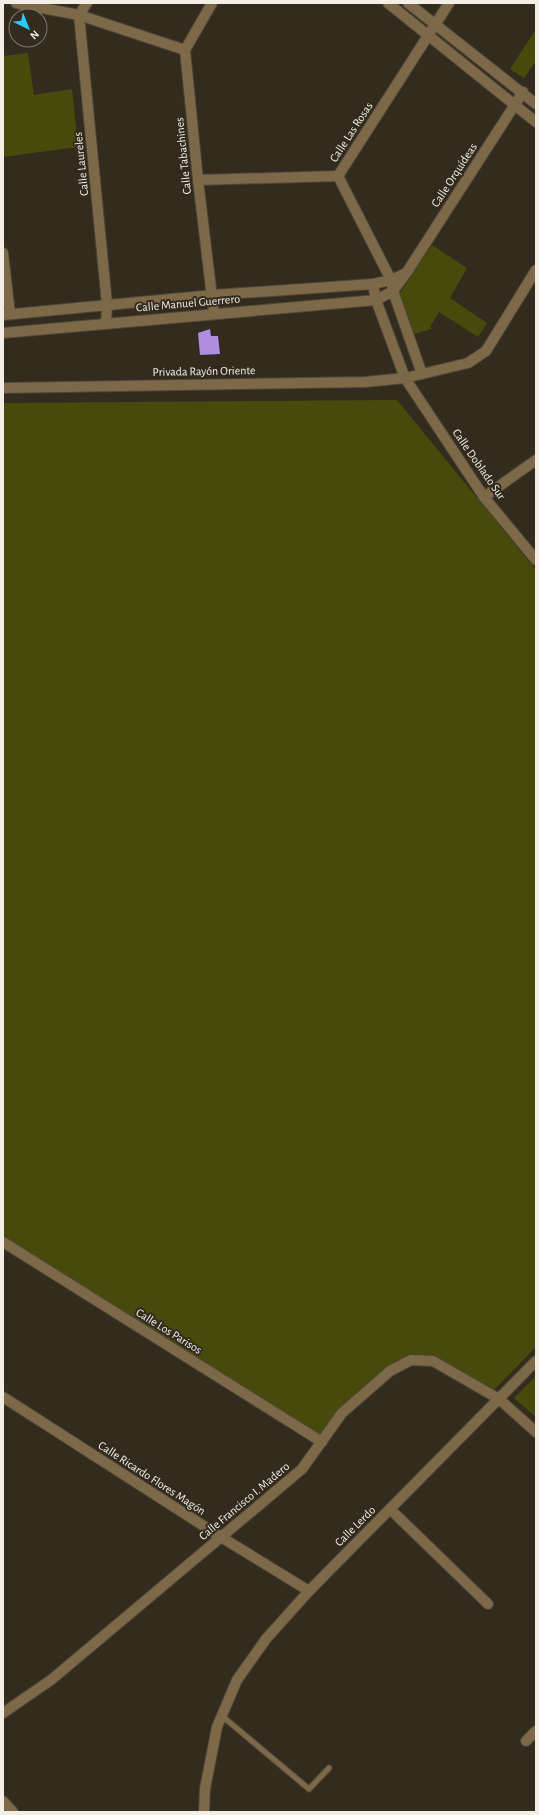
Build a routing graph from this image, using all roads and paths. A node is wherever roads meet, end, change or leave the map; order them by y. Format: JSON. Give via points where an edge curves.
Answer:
{"nodes":[{"id":1,"x":16,"y":3,"type":"edge"},
{"id":2,"x":87,"y":3,"type":"edge"},
{"id":3,"x":212,"y":3,"type":"edge"},
{"id":4,"x":388,"y":3,"type":"edge"},
{"id":5,"x":408,"y":3,"type":"edge"},
{"id":6,"x":449,"y":3,"type":"edge"},
{"id":7,"x":79,"y":15,"type":"junction"},
{"id":8,"x":434,"y":26,"type":"junction"},
{"id":9,"x":428,"y":36,"type":"junction"},
{"id":10,"x":185,"y":50,"type":"junction"},
{"id":11,"x":523,"y":92,"type":"junction"},
{"id":12,"x":536,"y":104,"type":"edge"},
{"id":13,"x":514,"y":105,"type":"junction"},
{"id":14,"x":536,"y":122,"type":"edge"},
{"id":15,"x":338,"y":176,"type":"junction"},
{"id":16,"x":198,"y":180,"type":"junction"},
{"id":17,"x":3,"y":253,"type":"edge"},
{"id":18,"x":536,"y":270,"type":"edge"},
{"id":19,"x":407,"y":272,"type":"junction"},
{"id":20,"x":391,"y":280,"type":"junction"},
{"id":21,"x":373,"y":284,"type":"junction"},
{"id":22,"x":392,"y":291,"type":"junction"},
{"id":23,"x":213,"y":295,"type":"junction"},
{"id":24,"x":376,"y":300,"type":"junction"},
{"id":25,"x":108,"y":304,"type":"junction"},
{"id":26,"x":214,"y":314,"type":"junction"},
{"id":27,"x":6,"y":315,"type":"edge"},
{"id":28,"x":106,"y":324,"type":"junction"},
{"id":29,"x":3,"y":333,"type":"edge"},
{"id":30,"x":422,"y":374,"type":"junction"},
{"id":31,"x":405,"y":378,"type":"junction"},
{"id":32,"x":3,"y":388,"type":"edge"},
{"id":33,"x":536,"y":460,"type":"edge"},
{"id":34,"x":484,"y":497,"type":"junction"},
{"id":35,"x":536,"y":560,"type":"edge"},
{"id":36,"x":3,"y":1242,"type":"edge"},
{"id":37,"x":536,"y":1361,"type":"edge"},
{"id":38,"x":3,"y":1397,"type":"edge"},
{"id":39,"x":500,"y":1399,"type":"junction"},
{"id":40,"x":536,"y":1432,"type":"edge"},
{"id":41,"x":322,"y":1442,"type":"junction"},
{"id":42,"x":390,"y":1510,"type":"junction"},
{"id":43,"x":221,"y":1537,"type":"junction"},
{"id":44,"x":309,"y":1591,"type":"junction"},
{"id":45,"x":488,"y":1604,"type":"dead end"},
{"id":46,"x":3,"y":1713,"type":"edge"},
{"id":47,"x":222,"y":1716,"type":"junction"},
{"id":48,"x":536,"y":1731,"type":"edge"},
{"id":49,"x":526,"y":1741,"type":"dead end"},
{"id":50,"x":329,"y":1768,"type":"dead end"},
{"id":51,"x":3,"y":1801,"type":"edge"},
{"id":52,"x":13,"y":1812,"type":"edge"},
{"id":53,"x":204,"y":1812,"type":"edge"}],
"edges":[{"from":1,"to":7,"type":"street"},
{"from":2,"to":7,"type":"street"},
{"from":3,"to":10,"type":"street"},
{"from":4,"to":9,"type":"street"},
{"from":5,"to":8,"type":"street"},
{"from":6,"to":8,"type":"street","name":"Calle Las Rosas"},
{"from":7,"to":10,"type":"street"},
{"from":7,"to":25,"type":"street","name":"Calle Laureles"},
{"from":8,"to":9,"type":"street","name":"Calle Las Rosas"},
{"from":8,"to":11,"type":"street"},
{"from":9,"to":13,"type":"street"},
{"from":9,"to":15,"type":"street","name":"Calle Las Rosas"},
{"from":10,"to":16,"type":"street","name":"Calle Tabachines"},
{"from":11,"to":12,"type":"street"},
{"from":11,"to":13,"type":"street","name":"Calle Orquídeas"},
{"from":13,"to":14,"type":"street"},
{"from":13,"to":19,"type":"street","name":"Calle Orquídeas"},
{"from":15,"to":16,"type":"street","name":"Calle Las Rosas"},
{"from":15,"to":20,"type":"street"},
{"from":16,"to":23,"type":"street","name":"Calle Tabachines"},
{"from":17,"to":27,"type":"street"},
{"from":18,"to":30,"type":"street","name":"Privada Rayón Oriente","via":[[486,352],[468,363]]},
{"from":19,"to":20,"type":"street"},
{"from":19,"to":22,"type":"street","name":"Calle Orquídeas"},
{"from":20,"to":21,"type":"street","name":"Calle Manuel Guerrero"},
{"from":20,"to":22,"type":"street"},
{"from":21,"to":23,"type":"street","name":"Calle Manuel Guerrero"},
{"from":21,"to":24,"type":"street"},
{"from":22,"to":24,"type":"street","name":"Calle Manuel Guerrero"},
{"from":22,"to":30,"type":"street"},
{"from":23,"to":25,"type":"street","name":"Calle Manuel Guerrero"},
{"from":23,"to":26,"type":"street","name":"Calle Tabachines"},
{"from":24,"to":26,"type":"street","name":"Calle Manuel Guerrero"},
{"from":24,"to":31,"type":"street"},
{"from":25,"to":27,"type":"street","name":"Calle Manuel Guerrero"},
{"from":25,"to":28,"type":"street","name":"Calle Laureles"},
{"from":26,"to":28,"type":"street","name":"Calle Manuel Guerrero"},
{"from":28,"to":29,"type":"street","name":"Calle Manuel Guerrero"},
{"from":30,"to":31,"type":"street","name":"Privada Rayón Oriente"},
{"from":31,"to":32,"type":"street","name":"Privada Rayón Oriente","via":[[357,382]]},
{"from":31,"to":34,"type":"street","name":"Calle Doblado Sur"},
{"from":33,"to":34,"type":"street"},
{"from":34,"to":35,"type":"street","name":"Calle Doblado Sur"},
{"from":36,"to":41,"type":"street","name":"Calle Los Parisos"},
{"from":37,"to":39,"type":"street","name":"Calle Lerdo"},
{"from":38,"to":43,"type":"street","name":"Calle Ricardo Flores Magón"},
{"from":39,"to":40,"type":"street","name":"Calle Francisco I. Madero"},
{"from":39,"to":41,"type":"street","name":"Calle Francisco I. Madero","via":[[434,1361],[411,1360],[390,1371],[342,1413]]},
{"from":39,"to":42,"type":"street","name":"Calle Lerdo"},
{"from":41,"to":43,"type":"street","name":"Calle Francisco I. Madero","via":[[302,1469]]},
{"from":42,"to":44,"type":"street","name":"Calle Lerdo"},
{"from":42,"to":45,"type":"street"},
{"from":43,"to":44,"type":"street","name":"Calle Ricardo Flores Magón"},
{"from":43,"to":46,"type":"street","name":"Calle Francisco I. Madero","via":[[51,1680]]},
{"from":44,"to":47,"type":"street","name":"Calle Lerdo","via":[[266,1639],[237,1680]]},
{"from":47,"to":50,"type":"lane","via":[[309,1789]]},
{"from":47,"to":53,"type":"street","name":"Calle Lerdo","via":[[217,1727],[205,1789]]},
{"from":48,"to":49,"type":"street"},
{"from":51,"to":52,"type":"street"}]}
